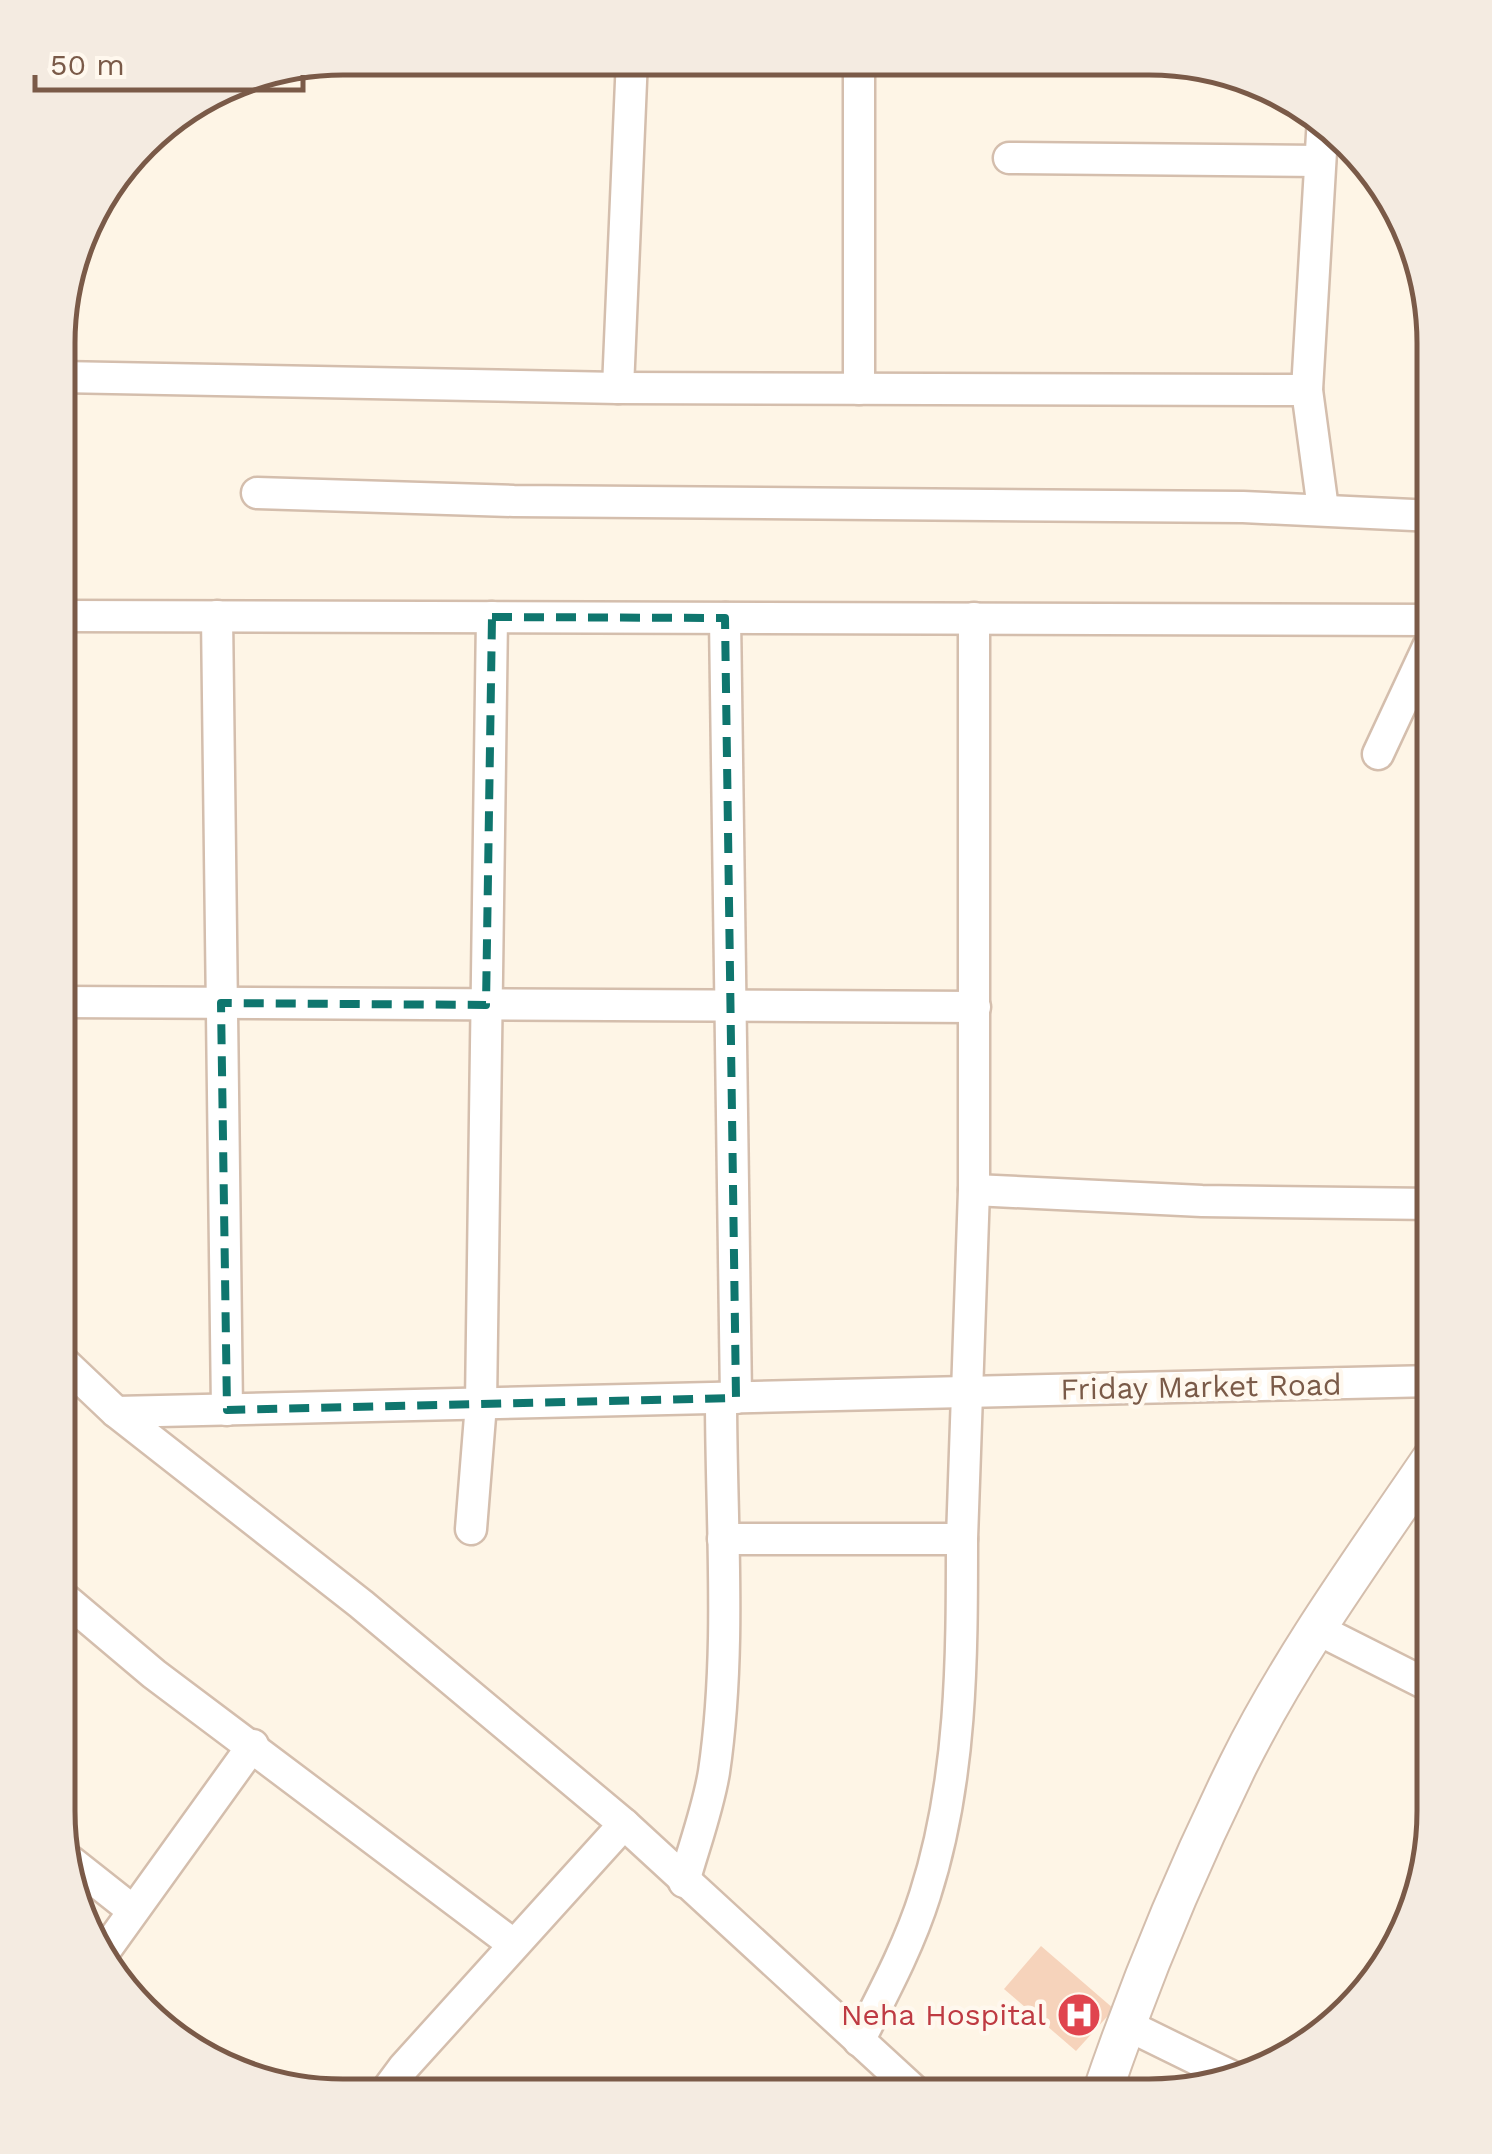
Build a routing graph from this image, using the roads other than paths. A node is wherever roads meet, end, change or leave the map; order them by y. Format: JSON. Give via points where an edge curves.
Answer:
{"nodes":[{"id":1,"x":631,"y":75,"type":"edge"},
{"id":2,"x":859,"y":75,"type":"edge"},
{"id":3,"x":1322,"y":138,"type":"edge"},
{"id":4,"x":1009,"y":158,"type":"dead end"},
{"id":5,"x":1320,"y":161,"type":"junction"},
{"id":6,"x":75,"y":377,"type":"edge"},
{"id":7,"x":618,"y":388,"type":"junction"},
{"id":8,"x":859,"y":389,"type":"junction"},
{"id":9,"x":1308,"y":390,"type":"junction"},
{"id":10,"x":257,"y":493,"type":"dead end"},
{"id":11,"x":1323,"y":509,"type":"junction"},
{"id":12,"x":1417,"y":515,"type":"edge"},
{"id":13,"x":75,"y":616,"type":"edge"},
{"id":14,"x":216,"y":616,"type":"junction"},
{"id":15,"x":492,"y":617,"type":"junction"},
{"id":16,"x":725,"y":618,"type":"junction"},
{"id":17,"x":974,"y":618,"type":"junction"},
{"id":18,"x":1417,"y":620,"type":"edge"},
{"id":19,"x":1417,"y":671,"type":"edge"},
{"id":20,"x":1378,"y":754,"type":"dead end"},
{"id":21,"x":75,"y":1002,"type":"edge"},
{"id":22,"x":221,"y":1003,"type":"junction"},
{"id":23,"x":486,"y":1005,"type":"junction"},
{"id":24,"x":731,"y":1006,"type":"junction"},
{"id":25,"x":974,"y":1007,"type":"junction"},
{"id":26,"x":974,"y":1190,"type":"junction"},
{"id":27,"x":1416,"y":1204,"type":"edge"},
{"id":28,"x":75,"y":1373,"type":"edge"},
{"id":29,"x":1416,"y":1381,"type":"edge"},
{"id":30,"x":967,"y":1392,"type":"junction"},
{"id":31,"x":729,"y":1398,"type":"junction"},
{"id":32,"x":482,"y":1404,"type":"junction"},
{"id":33,"x":227,"y":1410,"type":"junction"},
{"id":34,"x":116,"y":1412,"type":"junction"},
{"id":35,"x":1416,"y":1481,"type":"edge"},
{"id":36,"x":471,"y":1529,"type":"dead end"},
{"id":37,"x":723,"y":1539,"type":"junction"},
{"id":38,"x":962,"y":1539,"type":"junction"},
{"id":39,"x":75,"y":1607,"type":"edge"},
{"id":40,"x":1317,"y":1629,"type":"junction"},
{"id":41,"x":1416,"y":1679,"type":"edge"},
{"id":42,"x":252,"y":1745,"type":"junction"},
{"id":43,"x":624,"y":1824,"type":"junction"},
{"id":44,"x":82,"y":1870,"type":"edge"},
{"id":45,"x":684,"y":1882,"type":"junction"},
{"id":46,"x":131,"y":1908,"type":"junction"},
{"id":47,"x":110,"y":1942,"type":"edge"},
{"id":48,"x":513,"y":1944,"type":"junction"},
{"id":49,"x":1125,"y":2024,"type":"junction"},
{"id":50,"x":859,"y":2041,"type":"junction"},
{"id":51,"x":1218,"y":2070,"type":"edge"},
{"id":52,"x":397,"y":2079,"type":"edge"},
{"id":53,"x":901,"y":2079,"type":"edge"},
{"id":54,"x":1107,"y":2079,"type":"edge"}],
"edges":[{"from":1,"to":7,"type":"street"},
{"from":2,"to":8,"type":"street"},
{"from":3,"to":5,"type":"street"},
{"from":4,"to":5,"type":"street"},
{"from":5,"to":9,"type":"street"},
{"from":6,"to":7,"type":"street"},
{"from":7,"to":8,"type":"street"},
{"from":8,"to":9,"type":"street"},
{"from":9,"to":11,"type":"street"},
{"from":10,"to":11,"type":"street"},
{"from":11,"to":12,"type":"street"},
{"from":13,"to":14,"type":"street"},
{"from":14,"to":15,"type":"street"},
{"from":14,"to":22,"type":"street"},
{"from":15,"to":16,"type":"street"},
{"from":15,"to":23,"type":"street"},
{"from":16,"to":17,"type":"street"},
{"from":16,"to":24,"type":"street"},
{"from":17,"to":18,"type":"street"},
{"from":17,"to":25,"type":"street"},
{"from":19,"to":20,"type":"street"},
{"from":21,"to":22,"type":"street"},
{"from":22,"to":23,"type":"street"},
{"from":22,"to":33,"type":"street"},
{"from":23,"to":24,"type":"street"},
{"from":23,"to":32,"type":"street"},
{"from":24,"to":25,"type":"street"},
{"from":24,"to":31,"type":"street"},
{"from":25,"to":26,"type":"street"},
{"from":26,"to":27,"type":"street"},
{"from":26,"to":30,"type":"street"},
{"from":28,"to":34,"type":"street"},
{"from":29,"to":30,"type":"street","name":"Friday Market Road"},
{"from":30,"to":31,"type":"street","name":"Friday Market Road"},
{"from":30,"to":38,"type":"street"},
{"from":31,"to":32,"type":"street","name":"Friday Market Road"},
{"from":31,"to":37,"type":"street"},
{"from":32,"to":33,"type":"street","name":"Friday Market Road"},
{"from":32,"to":36,"type":"street"},
{"from":33,"to":34,"type":"street","name":"Friday Market Road"},
{"from":34,"to":43,"type":"street","via":[[361,1604]]},
{"from":35,"to":40,"type":"street"},
{"from":37,"to":38,"type":"street"},
{"from":37,"to":45,"type":"street","via":[[714,1773]]},
{"from":38,"to":50,"type":"street","via":[[962,1682],[948,1804],[925,1896]]},
{"from":39,"to":42,"type":"street"},
{"from":40,"to":41,"type":"street"},
{"from":40,"to":49,"type":"street","via":[[1239,1763]]},
{"from":42,"to":46,"type":"street"},
{"from":42,"to":48,"type":"street"},
{"from":43,"to":45,"type":"street"},
{"from":43,"to":48,"type":"street"},
{"from":44,"to":46,"type":"street"},
{"from":45,"to":50,"type":"street"},
{"from":46,"to":47,"type":"street"},
{"from":48,"to":52,"type":"street"},
{"from":49,"to":51,"type":"street"},
{"from":49,"to":54,"type":"street"},
{"from":50,"to":53,"type":"street"}]}
